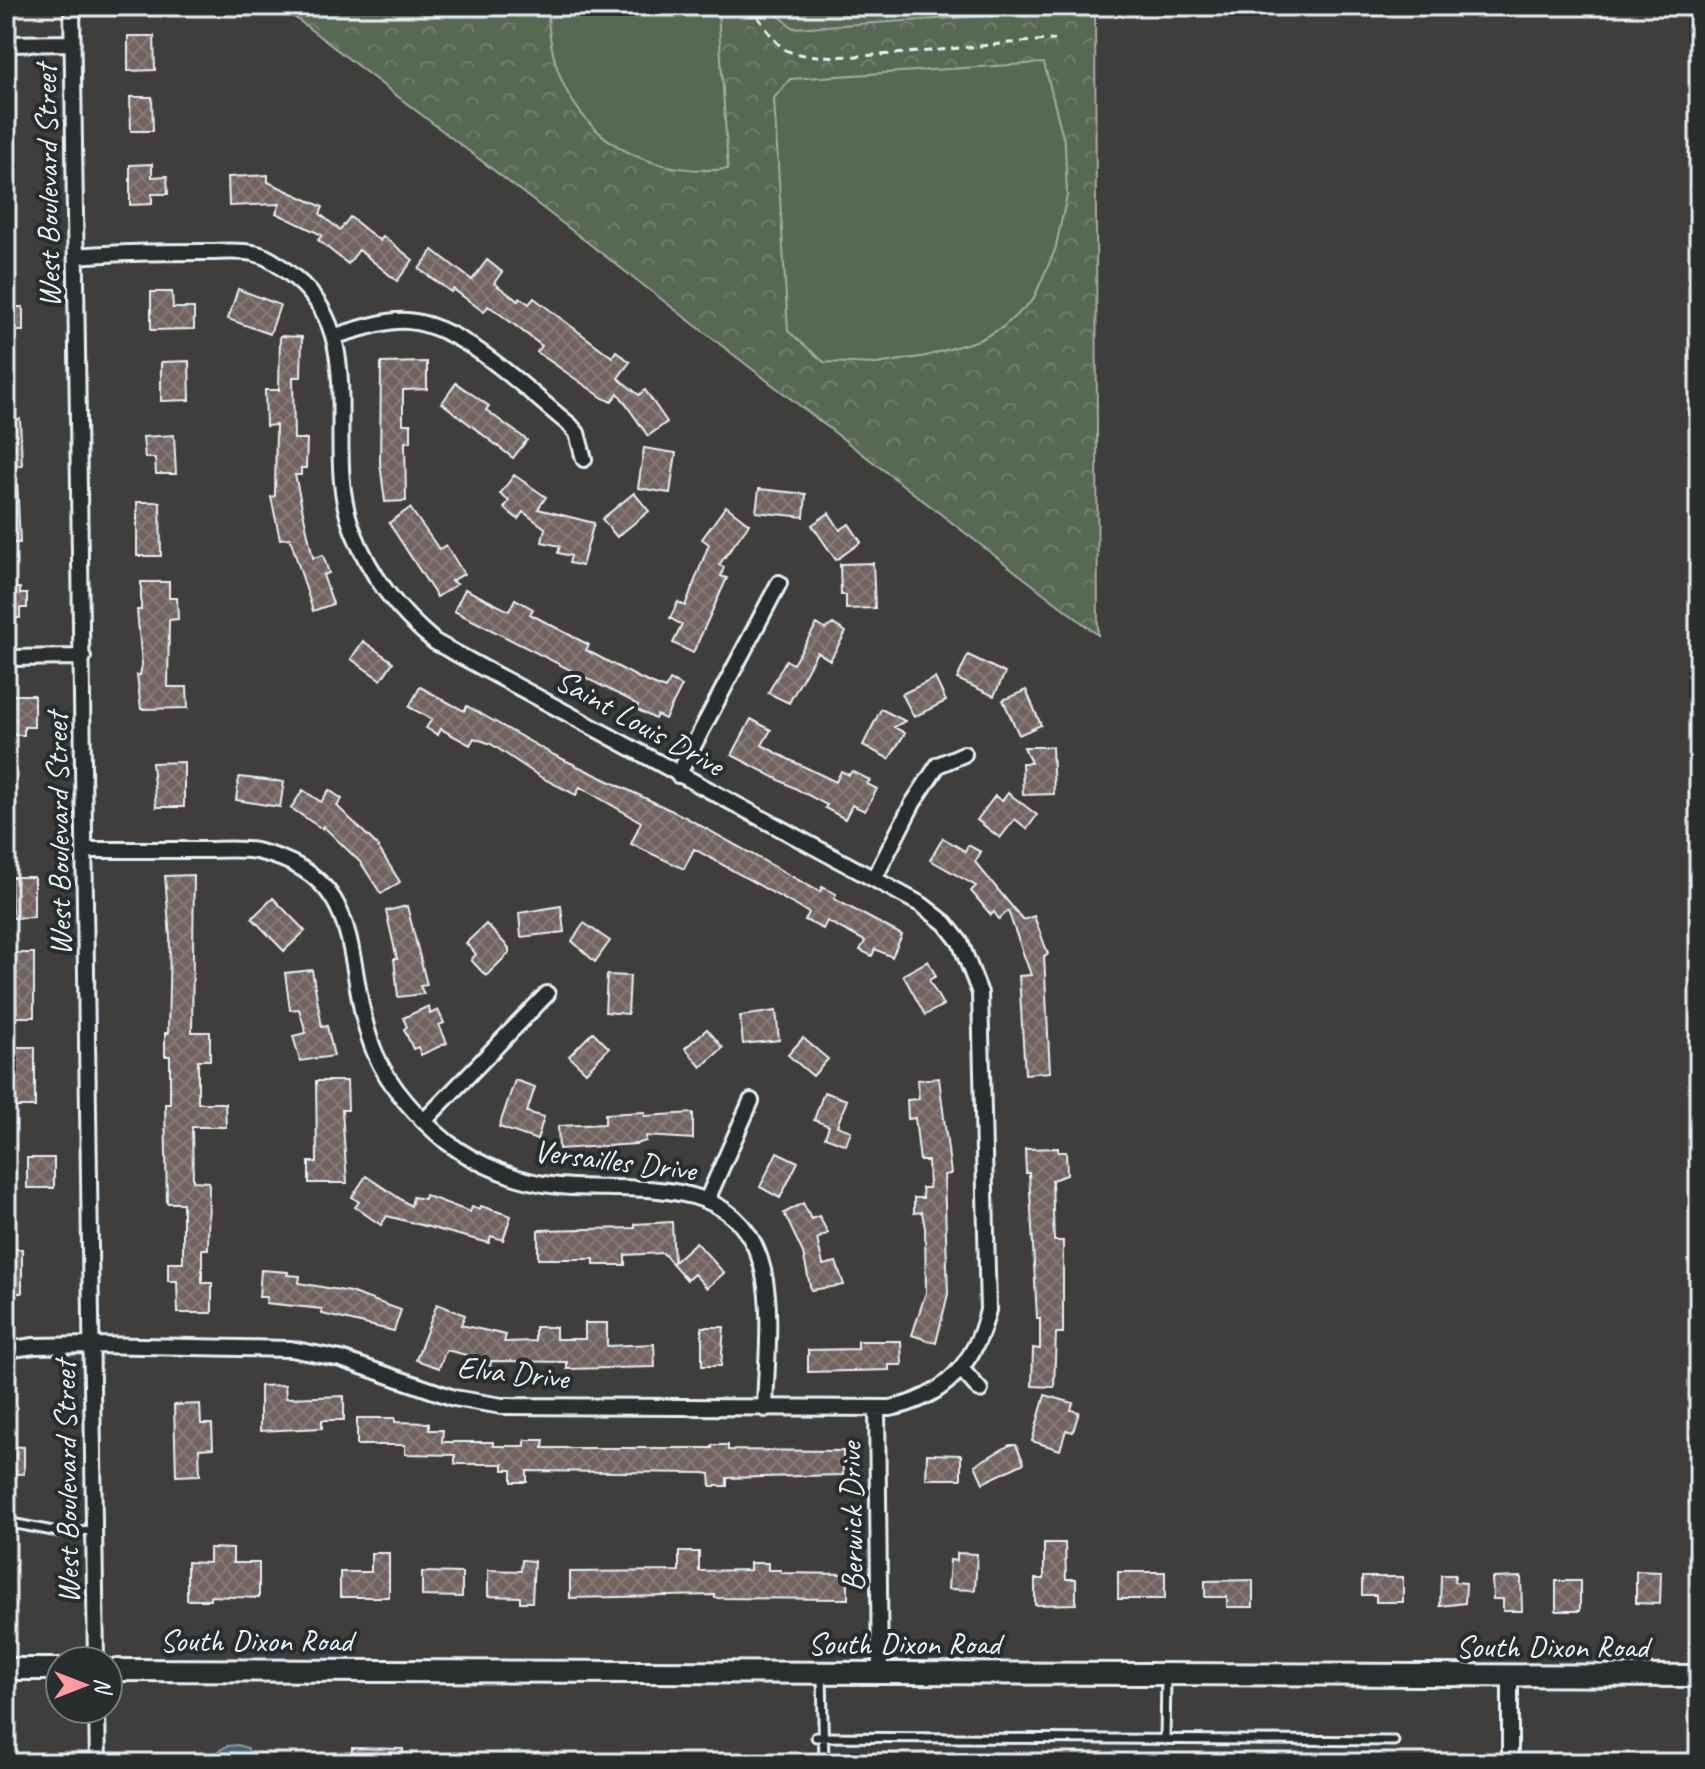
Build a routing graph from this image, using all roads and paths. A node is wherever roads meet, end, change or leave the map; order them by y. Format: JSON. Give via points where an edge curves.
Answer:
{"nodes":[{"id":1,"x":72,"y":6,"type":"edge"},
{"id":2,"x":749,"y":6,"type":"edge"},
{"id":3,"x":1055,"y":40,"type":"dead end"},
{"id":4,"x":73,"y":43,"type":"junction"},
{"id":5,"x":6,"y":44,"type":"edge"},
{"id":6,"x":77,"y":256,"type":"junction"},
{"id":7,"x":336,"y":336,"type":"junction"},
{"id":8,"x":584,"y":459,"type":"dead end"},
{"id":9,"x":779,"y":583,"type":"dead end"},
{"id":10,"x":83,"y":657,"type":"junction"},
{"id":11,"x":6,"y":658,"type":"edge"},
{"id":12,"x":964,"y":754,"type":"dead end"},
{"id":13,"x":678,"y":775,"type":"junction"},
{"id":14,"x":86,"y":850,"type":"junction"},
{"id":15,"x":874,"y":879,"type":"junction"},
{"id":16,"x":547,"y":994,"type":"dead end"},
{"id":17,"x":751,"y":1101,"type":"dead end"},
{"id":18,"x":425,"y":1120,"type":"junction"},
{"id":19,"x":707,"y":1200,"type":"junction"},
{"id":20,"x":93,"y":1345,"type":"junction"},
{"id":21,"x":6,"y":1350,"type":"edge"},
{"id":22,"x":962,"y":1370,"type":"junction"},
{"id":23,"x":980,"y":1390,"type":"dead end"},
{"id":24,"x":877,"y":1408,"type":"junction"},
{"id":25,"x":765,"y":1409,"type":"junction"},
{"id":26,"x":6,"y":1522,"type":"edge"},
{"id":27,"x":95,"y":1530,"type":"junction"},
{"id":28,"x":96,"y":1645,"type":"edge"},
{"id":29,"x":6,"y":1669,"type":"edge"},
{"id":30,"x":44,"y":1669,"type":"edge"},
{"id":31,"x":124,"y":1670,"type":"edge"},
{"id":32,"x":822,"y":1673,"type":"junction"},
{"id":33,"x":880,"y":1673,"type":"junction"},
{"id":34,"x":1166,"y":1674,"type":"junction"},
{"id":35,"x":1510,"y":1675,"type":"junction"},
{"id":36,"x":1699,"y":1676,"type":"edge"},
{"id":37,"x":97,"y":1725,"type":"edge"},
{"id":38,"x":820,"y":1737,"type":"junction"},
{"id":39,"x":1165,"y":1740,"type":"junction"},
{"id":40,"x":1394,"y":1741,"type":"dead end"},
{"id":41,"x":98,"y":1763,"type":"edge"},
{"id":42,"x":824,"y":1763,"type":"edge"},
{"id":43,"x":1510,"y":1763,"type":"edge"}],
"edges":[{"from":1,"to":4,"type":"street","name":"West Boulevard Street"},
{"from":2,"to":3,"type":"path","via":[[785,50],[800,54],[838,57]]},
{"from":4,"to":5,"type":"street"},
{"from":4,"to":6,"type":"street","name":"West Boulevard Street"},
{"from":6,"to":7,"type":"street","name":"Saint Louis Drive","via":[[253,253],[274,261],[312,292]]},
{"from":6,"to":10,"type":"street","name":"West Boulevard Street"},
{"from":7,"to":8,"type":"street","via":[[398,320],[420,322],[461,339],[570,425]]},
{"from":7,"to":13,"type":"street","name":"Saint Louis Drive","via":[[344,498],[352,529],[383,592],[435,642]]},
{"from":9,"to":13,"type":"street"},
{"from":10,"to":11,"type":"street"},
{"from":10,"to":14,"type":"street","name":"West Boulevard Street"},
{"from":12,"to":15,"type":"street","via":[[938,765]]},
{"from":13,"to":15,"type":"street","name":"Saint Louis Drive"},
{"from":14,"to":18,"type":"street","name":"Versailles Drive","via":[[253,851],[305,870],[344,916],[360,1009],[375,1055],[395,1089]]},
{"from":14,"to":20,"type":"street","name":"West Boulevard Street"},
{"from":15,"to":22,"type":"street","name":"Saint Louis Drive","via":[[945,923],[960,942],[980,993],[988,1310]]},
{"from":16,"to":18,"type":"street"},
{"from":17,"to":19,"type":"street"},
{"from":18,"to":19,"type":"street","name":"Versailles Drive","via":[[474,1159],[529,1181],[678,1191]]},
{"from":19,"to":25,"type":"street","name":"Versailles Drive","via":[[742,1226],[763,1271],[768,1315]]},
{"from":20,"to":21,"type":"street","name":"Elva Drive"},
{"from":20,"to":25,"type":"street","name":"Elva Drive","via":[[291,1349],[341,1359],[454,1398],[502,1406]]},
{"from":20,"to":27,"type":"street","name":"West Boulevard Street"},
{"from":22,"to":23,"type":"street"},
{"from":22,"to":24,"type":"street","name":"Elva Drive","via":[[911,1404]]},
{"from":24,"to":25,"type":"street","name":"Elva Drive"},
{"from":24,"to":33,"type":"street","name":"Berwick Drive"},
{"from":26,"to":27,"type":"lane","via":[[58,1532]]},
{"from":27,"to":28,"type":"street","name":"West Boulevard Street"},
{"from":29,"to":30,"type":"main road"},
{"from":31,"to":32,"type":"main road","name":"South Dixon Road"},
{"from":32,"to":33,"type":"main road","name":"South Dixon Road"},
{"from":32,"to":38,"type":"lane"},
{"from":33,"to":34,"type":"main road","name":"South Dixon Road"},
{"from":34,"to":35,"type":"main road","name":"South Dixon Road"},
{"from":34,"to":39,"type":"lane"},
{"from":35,"to":36,"type":"main road","name":"South Dixon Road"},
{"from":35,"to":43,"type":"street"},
{"from":37,"to":41,"type":"street"},
{"from":38,"to":39,"type":"lane"},
{"from":38,"to":42,"type":"lane"},
{"from":39,"to":40,"type":"lane"}]}
